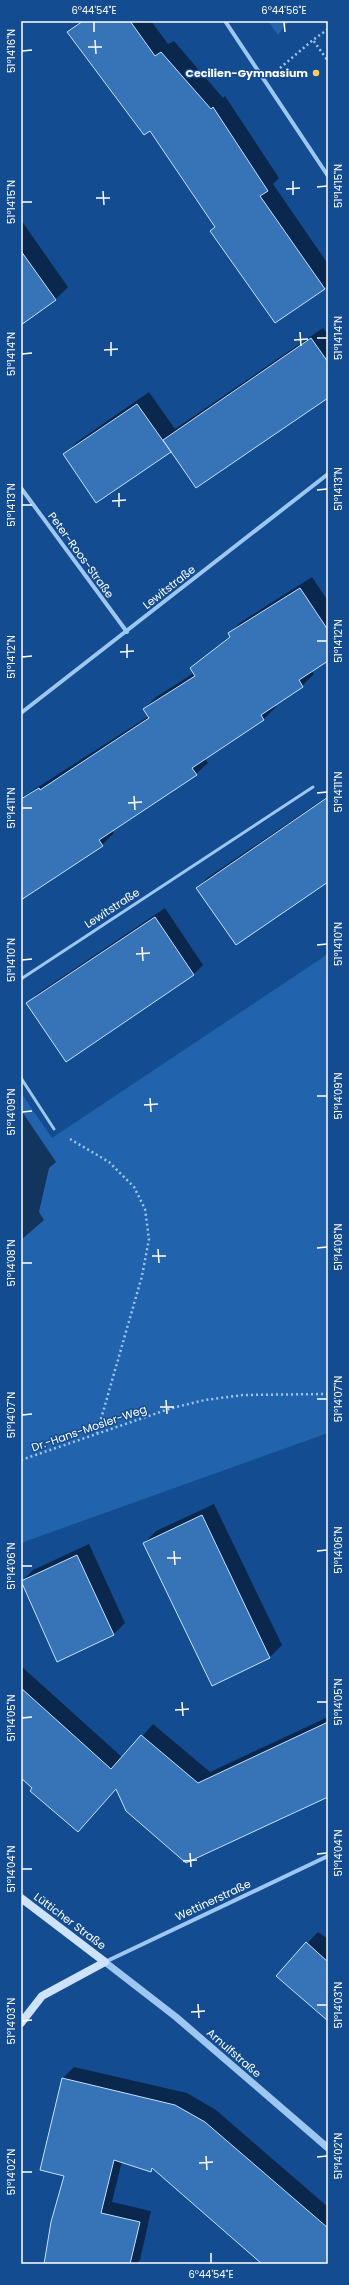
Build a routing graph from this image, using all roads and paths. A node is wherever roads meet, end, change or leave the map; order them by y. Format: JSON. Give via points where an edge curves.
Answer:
{"nodes":[{"id":1,"x":225,"y":21,"type":"edge"},
{"id":2,"x":328,"y":29,"type":"edge"},
{"id":3,"x":313,"y":40,"type":"junction"},
{"id":4,"x":328,"y":61,"type":"edge"},
{"id":5,"x":265,"y":79,"type":"junction"},
{"id":6,"x":328,"y":176,"type":"edge"},
{"id":7,"x":328,"y":474,"type":"edge"},
{"id":8,"x":21,"y":488,"type":"edge"},
{"id":9,"x":127,"y":632,"type":"junction"},
{"id":10,"x":21,"y":713,"type":"edge"},
{"id":11,"x":313,"y":787,"type":"dead end"},
{"id":12,"x":21,"y":979,"type":"edge"},
{"id":13,"x":21,"y":1078,"type":"edge"},
{"id":14,"x":54,"y":1129,"type":"joint"},
{"id":15,"x":328,"y":1394,"type":"edge"},
{"id":16,"x":97,"y":1433,"type":"junction"},
{"id":17,"x":21,"y":1460,"type":"edge"},
{"id":18,"x":328,"y":1856,"type":"edge"},
{"id":19,"x":21,"y":1898,"type":"edge"},
{"id":20,"x":105,"y":1962,"type":"junction"},
{"id":21,"x":21,"y":2023,"type":"edge"},
{"id":22,"x":328,"y":2148,"type":"edge"}],
"edges":[{"from":1,"to":5,"type":"street"},
{"from":2,"to":3,"type":"path"},
{"from":3,"to":4,"type":"path"},
{"from":3,"to":5,"type":"path"},
{"from":5,"to":6,"type":"street"},
{"from":7,"to":9,"type":"street","name":"Lewitstraße"},
{"from":8,"to":9,"type":"street","name":"Peter-Roos-Straße"},
{"from":9,"to":10,"type":"street","name":"Lewitstraße"},
{"from":11,"to":12,"type":"lane","name":"Lewitstraße"},
{"from":13,"to":14,"type":"lane"},
{"from":14,"to":16,"type":"path","via":[[109,1162],[134,1187],[146,1209],[149,1239],[142,1276]]},
{"from":15,"to":16,"type":"path","name":"Dr.-Hans-Mosler-Weg","via":[[243,1395],[206,1400],[172,1408]]},
{"from":16,"to":17,"type":"path","name":"Dr.-Hans-Mosler-Weg"},
{"from":18,"to":20,"type":"street","name":"Wettinerstraße"},
{"from":19,"to":20,"type":"main road","name":"Lütticher Straße"},
{"from":20,"to":21,"type":"main road","via":[[42,1996]]},
{"from":20,"to":22,"type":"street","name":"Arnulfstraße","via":[[176,2017]]}]}
